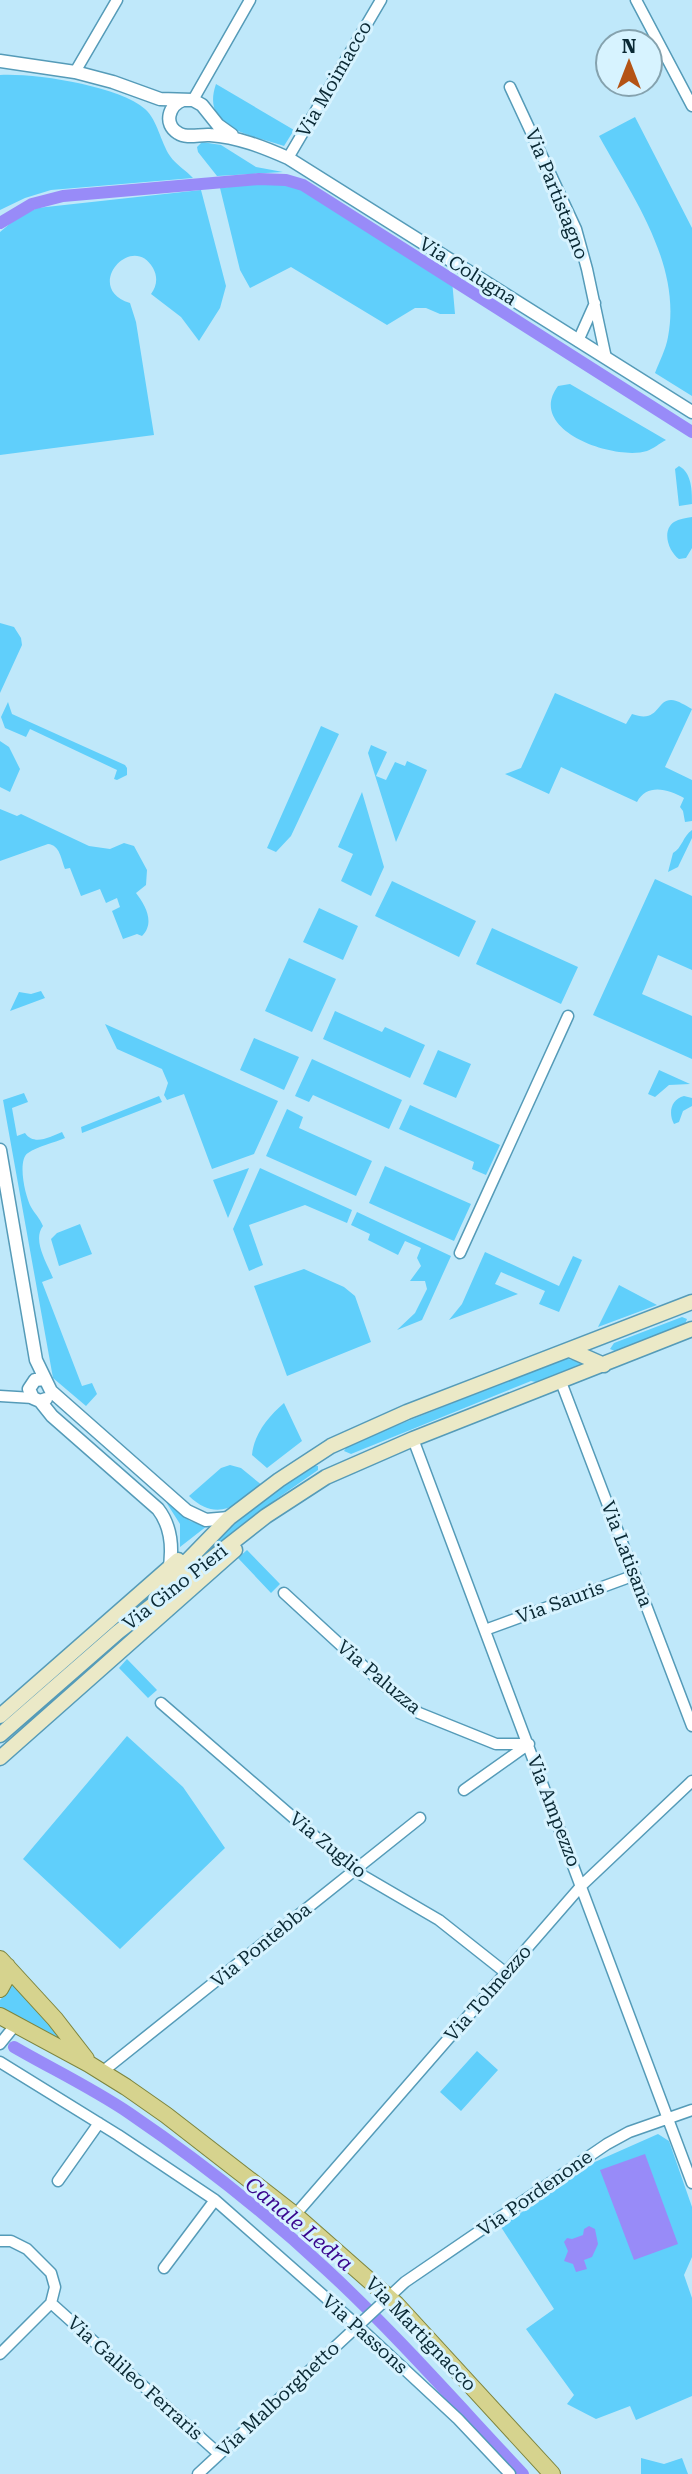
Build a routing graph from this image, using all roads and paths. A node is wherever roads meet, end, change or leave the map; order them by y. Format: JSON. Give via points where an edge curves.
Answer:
{"nodes":[{"id":1,"x":117,"y":0,"type":"edge"},
{"id":2,"x":250,"y":0,"type":"edge"},
{"id":3,"x":381,"y":0,"type":"edge"},
{"id":4,"x":636,"y":0,"type":"edge"},
{"id":5,"x":0,"y":63,"type":"edge"},
{"id":6,"x":75,"y":72,"type":"junction"},
{"id":7,"x":510,"y":87,"type":"dead end"},
{"id":8,"x":144,"y":94,"type":"junction"},
{"id":9,"x":188,"y":100,"type":"junction"},
{"id":10,"x":692,"y":106,"type":"edge"},
{"id":11,"x":205,"y":110,"type":"junction"},
{"id":12,"x":169,"y":120,"type":"junction"},
{"id":13,"x":193,"y":135,"type":"junction"},
{"id":14,"x":240,"y":139,"type":"junction"},
{"id":15,"x":288,"y":158,"type":"junction"},
{"id":16,"x":595,"y":303,"type":"junction"},
{"id":17,"x":578,"y":341,"type":"junction"},
{"id":18,"x":606,"y":358,"type":"junction"},
{"id":19,"x":692,"y":412,"type":"edge"},
{"id":20,"x":568,"y":1016,"type":"dead end"},
{"id":21,"x":0,"y":1150,"type":"edge"},
{"id":22,"x":460,"y":1253,"type":"dead end"},
{"id":23,"x":692,"y":1302,"type":"edge"},
{"id":24,"x":692,"y":1329,"type":"edge"},
{"id":25,"x":570,"y":1350,"type":"junction"},
{"id":26,"x":604,"y":1365,"type":"junction"},
{"id":27,"x":561,"y":1382,"type":"junction"},
{"id":28,"x":38,"y":1390,"type":"junction"},
{"id":29,"x":0,"y":1396,"type":"edge"},
{"id":30,"x":413,"y":1440,"type":"junction"},
{"id":31,"x":111,"y":1443,"type":"junction"},
{"id":32,"x":331,"y":1446,"type":"junction"},
{"id":33,"x":316,"y":1455,"type":"junction"},
{"id":34,"x":99,"y":1456,"type":"junction"},
{"id":35,"x":341,"y":1469,"type":"junction"},
{"id":36,"x":326,"y":1477,"type":"junction"},
{"id":37,"x":229,"y":1518,"type":"junction"},
{"id":38,"x":248,"y":1529,"type":"junction"},
{"id":39,"x":171,"y":1565,"type":"junction"},
{"id":40,"x":635,"y":1575,"type":"junction"},
{"id":41,"x":166,"y":1583,"type":"junction"},
{"id":42,"x":284,"y":1593,"type":"dead end"},
{"id":43,"x":485,"y":1630,"type":"junction"},
{"id":44,"x":118,"y":1632,"type":"junction"},
{"id":45,"x":161,"y":1703,"type":"dead end"},
{"id":46,"x":0,"y":1716,"type":"edge"},
{"id":47,"x":692,"y":1727,"type":"edge"},
{"id":48,"x":0,"y":1735,"type":"edge"},
{"id":49,"x":528,"y":1744,"type":"junction"},
{"id":50,"x":0,"y":1758,"type":"edge"},
{"id":51,"x":692,"y":1781,"type":"edge"},
{"id":52,"x":464,"y":1790,"type":"dead end"},
{"id":53,"x":420,"y":1818,"type":"dead end"},
{"id":54,"x":355,"y":1871,"type":"junction"},
{"id":55,"x":582,"y":1885,"type":"junction"},
{"id":56,"x":4,"y":1963,"type":"edge"},
{"id":57,"x":506,"y":1973,"type":"junction"},
{"id":58,"x":0,"y":1989,"type":"edge"},
{"id":59,"x":0,"y":2016,"type":"edge"},
{"id":60,"x":16,"y":2024,"type":"junction"},
{"id":61,"x":0,"y":2044,"type":"edge"},
{"id":62,"x":0,"y":2062,"type":"edge"},
{"id":63,"x":96,"y":2068,"type":"junction"},
{"id":64,"x":692,"y":2110,"type":"edge"},
{"id":65,"x":668,"y":2118,"type":"junction"},
{"id":66,"x":99,"y":2123,"type":"junction"},
{"id":67,"x":58,"y":2181,"type":"dead end"},
{"id":68,"x":692,"y":2183,"type":"edge"},
{"id":69,"x":215,"y":2200,"type":"junction"},
{"id":70,"x":295,"y":2216,"type":"junction"},
{"id":71,"x":0,"y":2242,"type":"edge"},
{"id":72,"x":164,"y":2268,"type":"dead end"},
{"id":73,"x":384,"y":2301,"type":"junction"},
{"id":74,"x":51,"y":2303,"type":"junction"},
{"id":75,"x":361,"y":2323,"type":"junction"},
{"id":76,"x":0,"y":2354,"type":"edge"},
{"id":77,"x":219,"y":2454,"type":"junction"},
{"id":78,"x":547,"y":2469,"type":"edge"},
{"id":79,"x":198,"y":2474,"type":"edge"},
{"id":80,"x":510,"y":2474,"type":"edge"},
{"id":81,"x":558,"y":2474,"type":"edge"}],
"edges":[{"from":1,"to":6,"type":"street"},
{"from":2,"to":9,"type":"street"},
{"from":3,"to":15,"type":"street","name":"Via Moimacco"},
{"from":4,"to":10,"type":"street"},
{"from":5,"to":6,"type":"street"},
{"from":6,"to":8,"type":"street"},
{"from":7,"to":16,"type":"street","name":"Via Partistagno","via":[[576,229]]},
{"from":8,"to":9,"type":"street"},
{"from":8,"to":12,"type":"street"},
{"from":9,"to":11,"type":"street"},
{"from":9,"to":12,"type":"street","via":[[174,105]]},
{"from":11,"to":13,"type":"street","via":[[205,124]]},
{"from":11,"to":14,"type":"street","name":"Via Colugna"},
{"from":12,"to":13,"type":"street","via":[[177,133]]},
{"from":13,"to":14,"type":"street","name":"Via Colugna"},
{"from":14,"to":15,"type":"street","name":"Via Colugna"},
{"from":15,"to":17,"type":"street","name":"Via Colugna"},
{"from":16,"to":17,"type":"street"},
{"from":16,"to":18,"type":"street","name":"Via Partistagno"},
{"from":17,"to":18,"type":"street","name":"Via Colugna"},
{"from":18,"to":19,"type":"street","name":"Via Colugna"},
{"from":20,"to":22,"type":"street"},
{"from":21,"to":28,"type":"street"},
{"from":23,"to":25,"type":"main road","name":"Via Gino Pieri"},
{"from":24,"to":26,"type":"main road","name":"Via Gino Pieri"},
{"from":25,"to":26,"type":"main road"},
{"from":25,"to":32,"type":"main road","name":"Via Gino Pieri"},
{"from":26,"to":27,"type":"main road","name":"Via Gino Pieri"},
{"from":27,"to":30,"type":"main road","name":"Via Gino Pieri"},
{"from":27,"to":40,"type":"street","name":"Via Latisana"},
{"from":28,"to":29,"type":"street"},
{"from":28,"to":31,"type":"street"},
{"from":28,"to":34,"type":"street","via":[[47,1412]]},
{"from":30,"to":35,"type":"main road","name":"Via Gino Pieri"},
{"from":30,"to":43,"type":"street","name":"Via Ampezzo"},
{"from":31,"to":34,"type":"street"},
{"from":31,"to":37,"type":"street","via":[[195,1516],[214,1521]]},
{"from":32,"to":33,"type":"main road","name":"Via Gino Pieri"},
{"from":32,"to":35,"type":"main road"},
{"from":33,"to":36,"type":"main road"},
{"from":33,"to":37,"type":"main road","name":"Via Gino Pieri"},
{"from":34,"to":39,"type":"street","via":[[162,1514],[170,1535]]},
{"from":35,"to":36,"type":"main road","name":"Via Gino Pieri"},
{"from":36,"to":38,"type":"main road","name":"Via Gino Pieri"},
{"from":37,"to":39,"type":"main road"},
{"from":37,"to":41,"type":"main road","name":"Via Gino Pieri"},
{"from":38,"to":44,"type":"main road","name":"Via Gino Pieri"},
{"from":38,"to":50,"type":"main road","via":[[237,1548]]},
{"from":39,"to":41,"type":"street"},
{"from":39,"to":46,"type":"main road"},
{"from":40,"to":43,"type":"street","name":"Via Sauris"},
{"from":40,"to":47,"type":"street","name":"Via Latisana"},
{"from":41,"to":44,"type":"main road","name":"Via Gino Pieri"},
{"from":42,"to":49,"type":"street","name":"Via Paluzza","via":[[419,1713],[496,1744]]},
{"from":43,"to":49,"type":"street","name":"Via Ampezzo"},
{"from":44,"to":48,"type":"main road"},
{"from":45,"to":54,"type":"street","name":"Via Zuglio"},
{"from":49,"to":52,"type":"street"},
{"from":49,"to":55,"type":"street","name":"Via Ampezzo"},
{"from":51,"to":55,"type":"street","name":"Via Tolmezzo"},
{"from":53,"to":54,"type":"street","name":"Via Pontebba"},
{"from":54,"to":57,"type":"street","name":"Via Zuglio","via":[[439,1920]]},
{"from":54,"to":63,"type":"street","name":"Via Pontebba"},
{"from":55,"to":57,"type":"street","name":"Via Tolmezzo"},
{"from":55,"to":65,"type":"street","name":"Via Ampezzo"},
{"from":56,"to":58,"type":"main road","via":[[6,1978]]},
{"from":56,"to":63,"type":"main road","name":"Via Martignacco"},
{"from":57,"to":70,"type":"street","name":"Via Tolmezzo"},
{"from":59,"to":60,"type":"main road","name":"Via Martignacco"},
{"from":60,"to":61,"type":"street"},
{"from":60,"to":63,"type":"main road","name":"Via Martignacco"},
{"from":62,"to":66,"type":"street","name":"Via Passons"},
{"from":63,"to":70,"type":"main road","name":"Via Martignacco","via":[[166,2115]]},
{"from":64,"to":65,"type":"street","name":"Via Pordenone"},
{"from":65,"to":68,"type":"street","name":"Via Ampezzo"},
{"from":65,"to":73,"type":"street","name":"Via Pordenone","via":[[607,2144]]},
{"from":66,"to":67,"type":"street"},
{"from":66,"to":69,"type":"street","name":"Via Passons"},
{"from":69,"to":72,"type":"street"},
{"from":69,"to":75,"type":"street","name":"Via Passons"},
{"from":70,"to":73,"type":"main road","name":"Via Martignacco"},
{"from":71,"to":74,"type":"street","via":[[19,2244],[51,2273],[55,2287]]},
{"from":73,"to":75,"type":"street","name":"Via Malborghetto"},
{"from":73,"to":78,"type":"main road","name":"Via Martignacco"},
{"from":74,"to":76,"type":"street"},
{"from":74,"to":77,"type":"street","name":"Via Galileo Ferraris"},
{"from":75,"to":77,"type":"street","name":"Via Malborghetto"},
{"from":75,"to":80,"type":"street","name":"Via Passons"},
{"from":77,"to":79,"type":"street","name":"Via Malborghetto"},
{"from":78,"to":81,"type":"main road","name":"Via Martignacco"}]}
